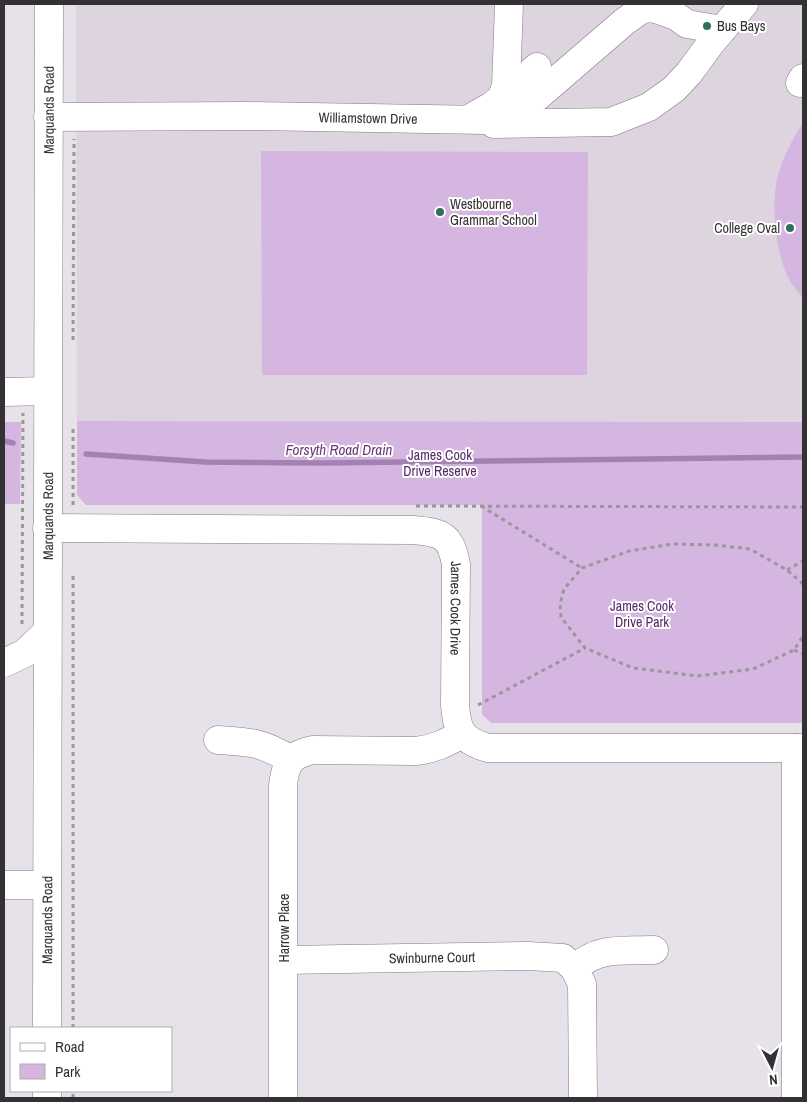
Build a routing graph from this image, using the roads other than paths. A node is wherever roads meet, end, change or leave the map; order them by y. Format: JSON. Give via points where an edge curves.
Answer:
{"nodes":[{"id":1,"x":49,"y":4,"type":"edge"},
{"id":2,"x":509,"y":4,"type":"edge"},
{"id":3,"x":744,"y":4,"type":"edge"},
{"id":4,"x":652,"y":7,"type":"edge"},
{"id":5,"x":688,"y":24,"type":"junction"},
{"id":6,"x":722,"y":30,"type":"junction"},
{"id":7,"x":702,"y":55,"type":"junction"},
{"id":8,"x":537,"y":67,"type":"dead end"},
{"id":9,"x":504,"y":92,"type":"junction"},
{"id":10,"x":48,"y":117,"type":"junction"},
{"id":11,"x":476,"y":120,"type":"junction"},
{"id":12,"x":25,"y":391,"type":"edge"},
{"id":13,"x":47,"y":528,"type":"junction"},
{"id":14,"x":47,"y":632,"type":"junction"},
{"id":15,"x":4,"y":663,"type":"edge"},
{"id":16,"x":4,"y":667,"type":"edge"},
{"id":17,"x":48,"y":689,"type":"junction"},
{"id":18,"x":462,"y":734,"type":"junction"},
{"id":19,"x":218,"y":740,"type":"dead end"},
{"id":20,"x":800,"y":748,"type":"edge"},
{"id":21,"x":291,"y":760,"type":"junction"},
{"id":22,"x":4,"y":885,"type":"edge"},
{"id":23,"x":48,"y":885,"type":"junction"},
{"id":24,"x":654,"y":950,"type":"dead end"},
{"id":25,"x":284,"y":960,"type":"junction"},
{"id":26,"x":574,"y":968,"type":"junction"},
{"id":27,"x":800,"y":974,"type":"edge"},
{"id":28,"x":47,"y":1027,"type":"edge"},
{"id":29,"x":283,"y":1098,"type":"edge"},
{"id":30,"x":583,"y":1098,"type":"edge"},
{"id":31,"x":796,"y":1098,"type":"edge"}],
"edges":[{"from":1,"to":10,"type":"street","name":"Marquands Road"},
{"from":2,"to":9,"type":"street"},
{"from":3,"to":6,"type":"street"},
{"from":4,"to":5,"type":"street"},
{"from":4,"to":11,"type":"street","name":"Williamstown Drive","via":[[634,14],[530,103],[512,113]]},
{"from":5,"to":6,"type":"street"},
{"from":5,"to":7,"type":"street"},
{"from":6,"to":7,"type":"street"},
{"from":7,"to":11,"type":"street","via":[[674,89],[649,107],[611,122],[493,124]]},
{"from":8,"to":9,"type":"street"},
{"from":9,"to":11,"type":"street","via":[[502,98]]},
{"from":10,"to":11,"type":"street","name":"Williamstown Drive"},
{"from":10,"to":12,"type":"street","name":"Marquands Road"},
{"from":12,"to":13,"type":"street","name":"Marquands Road"},
{"from":13,"to":14,"type":"street","name":"Marquands Road"},
{"from":13,"to":18,"type":"street","name":"James Cook Drive","via":[[414,530],[436,534],[446,539],[456,564],[454,704]]},
{"from":14,"to":15,"type":"street","via":[[25,654]]},
{"from":14,"to":17,"type":"street","name":"Marquands Road"},
{"from":16,"to":17,"type":"street","via":[[26,674]]},
{"from":17,"to":23,"type":"street","name":"Marquands Road"},
{"from":18,"to":20,"type":"street","via":[[472,743],[488,748]]},
{"from":18,"to":21,"type":"street","via":[[442,745],[423,750],[313,750]]},
{"from":19,"to":21,"type":"street","via":[[255,743],[272,748]]},
{"from":20,"to":27,"type":"street"},
{"from":21,"to":25,"type":"street","name":"Harrow Place","via":[[285,768],[283,785]]},
{"from":22,"to":23,"type":"street"},
{"from":23,"to":28,"type":"street","name":"Marquands Road"},
{"from":24,"to":26,"type":"street","via":[[607,951],[584,960]]},
{"from":25,"to":26,"type":"street","name":"Swinburne Court","via":[[528,956],[563,958]]},
{"from":25,"to":29,"type":"street","name":"Harrow Place"},
{"from":26,"to":30,"type":"street","via":[[582,984]]},
{"from":27,"to":31,"type":"street"}]}
